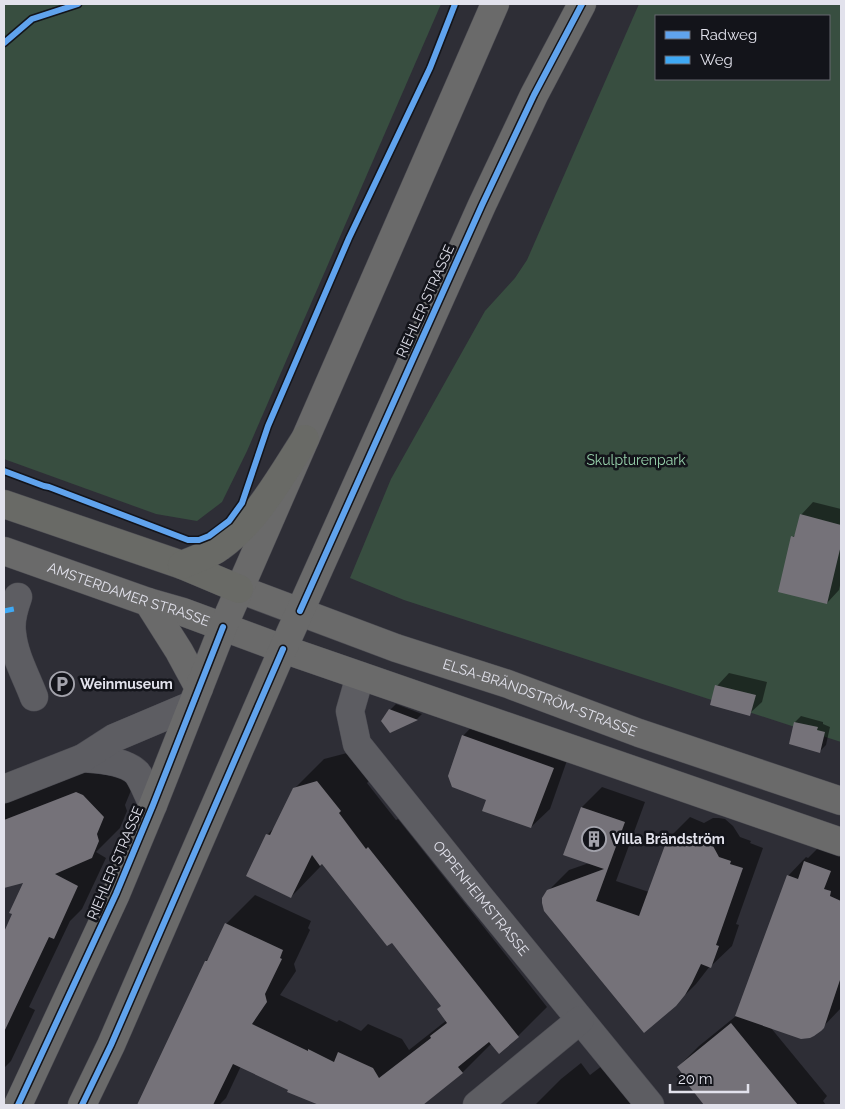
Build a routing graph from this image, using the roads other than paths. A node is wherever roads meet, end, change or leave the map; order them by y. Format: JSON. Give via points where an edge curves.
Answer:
{"nodes":[{"id":1,"x":495,"y":4,"type":"edge"},
{"id":2,"x":582,"y":4,"type":"edge"},
{"id":3,"x":305,"y":439,"type":"junction"},
{"id":4,"x":4,"y":504,"type":"edge"},
{"id":5,"x":4,"y":550,"type":"edge"},
{"id":6,"x":182,"y":565,"type":"junction"},
{"id":7,"x":240,"y":589,"type":"junction"},
{"id":8,"x":18,"y":597,"type":"dead end"},
{"id":9,"x":148,"y":602,"type":"junction"},
{"id":10,"x":300,"y":612,"type":"junction"},
{"id":11,"x":223,"y":626,"type":"junction"},
{"id":12,"x":283,"y":649,"type":"junction"},
{"id":13,"x":360,"y":676,"type":"junction"},
{"id":14,"x":195,"y":696,"type":"junction"},
{"id":15,"x":34,"y":697,"type":"dead end"},
{"id":16,"x":83,"y":758,"type":"junction"},
{"id":17,"x":4,"y":789,"type":"edge"},
{"id":18,"x":841,"y":800,"type":"edge"},
{"id":19,"x":153,"y":805,"type":"junction"},
{"id":20,"x":841,"y":842,"type":"edge"},
{"id":21,"x":580,"y":1020,"type":"junction"},
{"id":22,"x":18,"y":1105,"type":"edge"},
{"id":23,"x":82,"y":1105,"type":"edge"},
{"id":24,"x":477,"y":1105,"type":"edge"},
{"id":25,"x":650,"y":1105,"type":"edge"}],
"edges":[{"from":1,"to":3,"type":"main road","name":"RIEHLER STRASSE"},
{"from":2,"to":10,"type":"main road","name":"RIEHLER STRASSE","via":[[482,205]]},
{"from":3,"to":6,"type":"highway","via":[[241,529],[219,548]]},
{"from":3,"to":7,"type":"main road","name":"RIEHLER STRASSE"},
{"from":4,"to":6,"type":"highway"},
{"from":5,"to":9,"type":"main road","name":"AMSTERDAMER STRASSE"},
{"from":6,"to":7,"type":"highway"},
{"from":7,"to":10,"type":"main road","name":"ELSA-BRÄNDSTRÖM-STRASSE"},
{"from":7,"to":11,"type":"main road","name":"RIEHLER STRASSE"},
{"from":8,"to":15,"type":"street","via":[[12,632]]},
{"from":9,"to":11,"type":"main road","name":"AMSTERDAMER STRASSE"},
{"from":9,"to":14,"type":"main road","via":[[179,651]]},
{"from":10,"to":12,"type":"main road","name":"RIEHLER STRASSE"},
{"from":10,"to":18,"type":"main road","name":"ELSA-BRÄNDSTRÖM-STRASSE"},
{"from":11,"to":12,"type":"main road","name":"AMSTERDAMER STRASSE"},
{"from":11,"to":14,"type":"main road","name":"RIEHLER STRASSE"},
{"from":12,"to":13,"type":"main road"},
{"from":12,"to":23,"type":"main road","name":"RIEHLER STRASSE"},
{"from":13,"to":20,"type":"main road"},
{"from":13,"to":21,"type":"street","name":"OPPENHEIMSTRASSE","via":[[350,711],[357,744]]},
{"from":14,"to":16,"type":"street"},
{"from":14,"to":19,"type":"main road","name":"RIEHLER STRASSE"},
{"from":16,"to":17,"type":"street"},
{"from":16,"to":19,"type":"street","via":[[106,759],[128,767],[136,773]]},
{"from":19,"to":22,"type":"main road","name":"RIEHLER STRASSE","via":[[116,894]]},
{"from":21,"to":24,"type":"street"},
{"from":21,"to":25,"type":"street","name":"OPPENHEIMSTRASSE"}]}
